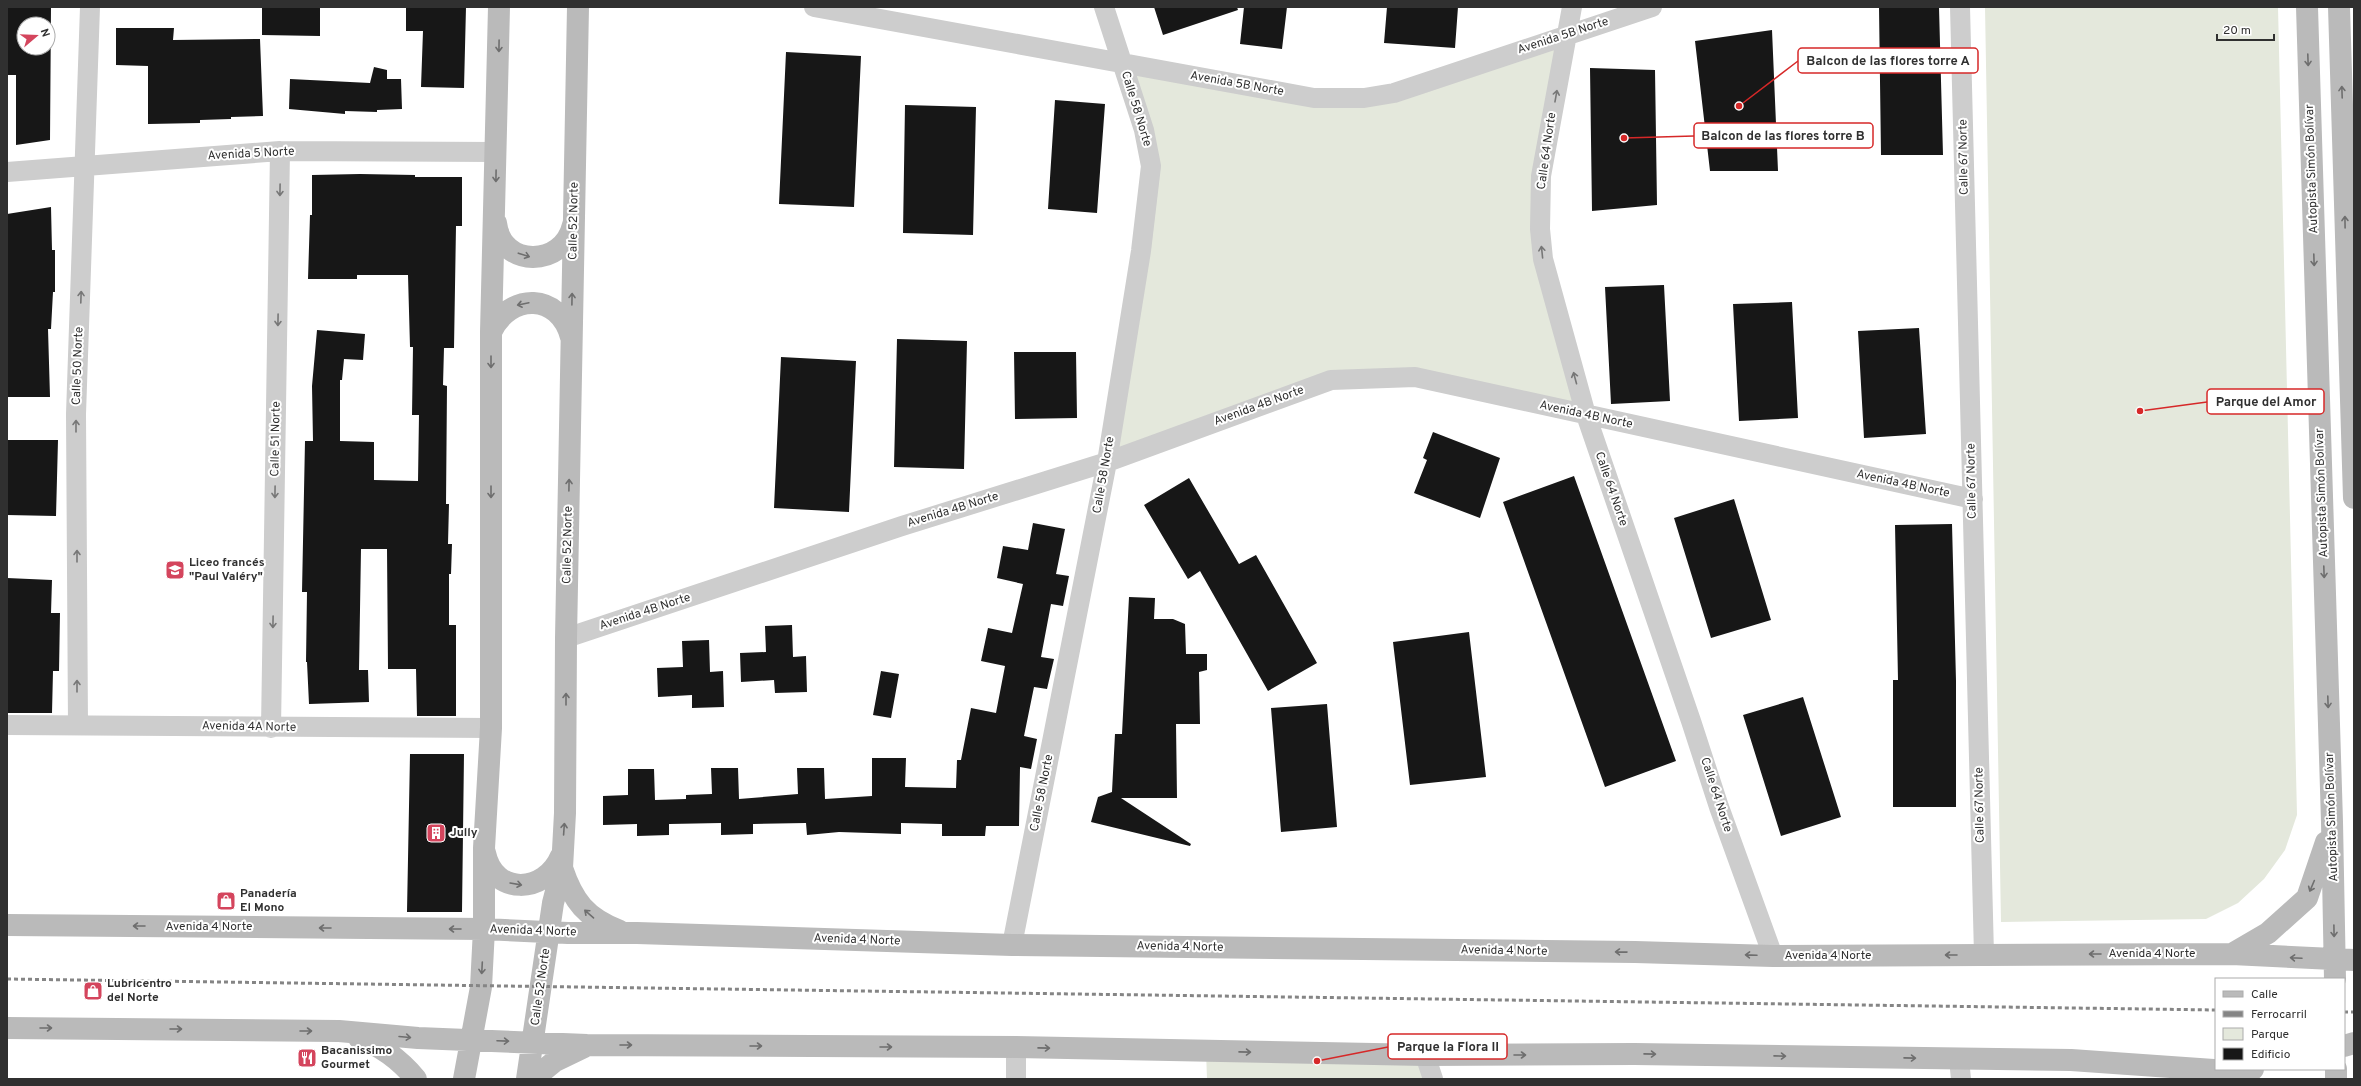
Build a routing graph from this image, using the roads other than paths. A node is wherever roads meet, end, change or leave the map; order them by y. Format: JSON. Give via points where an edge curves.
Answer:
{"nodes":[{"id":1,"x":90,"y":7,"type":"edge"},
{"id":2,"x":499,"y":7,"type":"edge"},
{"id":3,"x":578,"y":7,"type":"edge"},
{"id":4,"x":814,"y":7,"type":"edge"},
{"id":5,"x":1104,"y":7,"type":"edge"},
{"id":6,"x":1572,"y":7,"type":"edge"},
{"id":7,"x":1652,"y":7,"type":"edge"},
{"id":8,"x":1960,"y":7,"type":"edge"},
{"id":9,"x":2306,"y":7,"type":"edge"},
{"id":10,"x":2340,"y":7,"type":"edge"},
{"id":11,"x":1567,"y":34,"type":"junction"},
{"id":12,"x":2347,"y":38,"type":"edge"},
{"id":13,"x":1122,"y":64,"type":"junction"},
{"id":14,"x":280,"y":151,"type":"junction"},
{"id":15,"x":496,"y":152,"type":"junction"},
{"id":16,"x":86,"y":166,"type":"junction"},
{"id":17,"x":7,"y":172,"type":"edge"},
{"id":18,"x":2349,"y":173,"type":"edge"},
{"id":19,"x":495,"y":216,"type":"junction"},
{"id":20,"x":574,"y":222,"type":"junction"},
{"id":21,"x":2351,"y":304,"type":"edge"},
{"id":22,"x":492,"y":332,"type":"junction"},
{"id":23,"x":572,"y":338,"type":"junction"},
{"id":24,"x":1586,"y":415,"type":"junction"},
{"id":25,"x":1107,"y":462,"type":"junction"},
{"id":26,"x":2353,"y":464,"type":"edge"},
{"id":27,"x":2354,"y":498,"type":"edge"},
{"id":28,"x":1973,"y":499,"type":"junction"},
{"id":29,"x":566,"y":638,"type":"junction"},
{"id":30,"x":7,"y":725,"type":"edge"},
{"id":31,"x":78,"y":726,"type":"junction"},
{"id":32,"x":271,"y":728,"type":"junction"},
{"id":33,"x":491,"y":728,"type":"junction"},
{"id":34,"x":2332,"y":822,"type":"junction"},
{"id":35,"x":484,"y":848,"type":"junction"},
{"id":36,"x":562,"y":861,"type":"junction"},
{"id":37,"x":7,"y":925,"type":"edge"},
{"id":38,"x":484,"y":929,"type":"junction"},
{"id":39,"x":550,"y":932,"type":"junction"},
{"id":40,"x":637,"y":933,"type":"junction"},
{"id":41,"x":1012,"y":945,"type":"junction"},
{"id":42,"x":2232,"y":954,"type":"junction"},
{"id":43,"x":1984,"y":955,"type":"junction"},
{"id":44,"x":1773,"y":956,"type":"junction"},
{"id":45,"x":2341,"y":966,"type":"edge"},
{"id":46,"x":7,"y":1028,"type":"edge"},
{"id":47,"x":339,"y":1031,"type":"junction"},
{"id":48,"x":473,"y":1040,"type":"junction"},
{"id":49,"x":534,"y":1042,"type":"junction"},
{"id":50,"x":587,"y":1045,"type":"junction"},
{"id":51,"x":1016,"y":1047,"type":"junction"},
{"id":52,"x":1425,"y":1055,"type":"junction"},
{"id":53,"x":1960,"y":1069,"type":"edge"},
{"id":54,"x":2250,"y":1073,"type":"edge"},
{"id":55,"x":416,"y":1079,"type":"edge"},
{"id":56,"x":464,"y":1079,"type":"edge"},
{"id":57,"x":527,"y":1079,"type":"edge"},
{"id":58,"x":533,"y":1079,"type":"edge"},
{"id":59,"x":1016,"y":1079,"type":"edge"},
{"id":60,"x":1433,"y":1079,"type":"edge"}],
"edges":[{"from":1,"to":16,"type":"street","name":"Calle 50 Norte"},
{"from":2,"to":15,"type":"main road","one_way":true},
{"from":3,"to":20,"type":"main road","name":"Calle 52 Norte"},
{"from":4,"to":13,"type":"street","name":"Avenida 5B Norte"},
{"from":5,"to":13,"type":"street","name":"Calle 58 Norte"},
{"from":6,"to":11,"type":"street","name":"Calle 64 Norte"},
{"from":7,"to":11,"type":"street","name":"Avenida 5B Norte"},
{"from":8,"to":28,"type":"street","name":"Calle 67 Norte"},
{"from":9,"to":34,"type":"main road","name":"Autopista Simón Bolívar","one_way":true},
{"from":10,"to":12,"type":"main road"},
{"from":11,"to":13,"type":"street","name":"Avenida 5B Norte","via":[[1394,93],[1364,98],[1314,98]]},
{"from":24,"to":11,"type":"street","name":"Calle 64 Norte","one_way":true,"via":[[1543,259],[1540,229],[1541,176]]},
{"from":18,"to":12,"type":"main road","one_way":true},
{"from":13,"to":25,"type":"street","name":"Calle 58 Norte","via":[[1144,130],[1151,166],[1141,251]]},
{"from":14,"to":15,"type":"street","name":"Avenida 5 Norte"},
{"from":14,"to":16,"type":"street","name":"Avenida 5 Norte"},
{"from":14,"to":32,"type":"street","name":"Calle 51 Norte","one_way":true},
{"from":15,"to":19,"type":"main road","one_way":true},
{"from":16,"to":17,"type":"street","name":"Avenida 5 Norte"},
{"from":31,"to":16,"type":"street","name":"Calle 50 Norte","one_way":true,"via":[[76,414]]},
{"from":21,"to":18,"type":"main road","one_way":true},
{"from":19,"to":20,"type":"main road","one_way":true,"via":[[501,240],[520,255],[532,258],[555,252],[571,233]]},
{"from":19,"to":22,"type":"main road"},
{"from":23,"to":20,"type":"main road","name":"Calle 52 Norte","one_way":true},
{"from":21,"to":26,"type":"main road"},
{"from":23,"to":22,"type":"main road","one_way":true,"via":[[569,328],[557,312],[544,305],[529,302],[510,308],[502,314]]},
{"from":22,"to":33,"type":"main road","one_way":true},
{"from":29,"to":23,"type":"main road","name":"Calle 52 Norte","one_way":true},
{"from":24,"to":25,"type":"street","name":"Avenida 4B Norte","via":[[1415,377],[1331,380]]},
{"from":24,"to":28,"type":"street","name":"Avenida 4B Norte"},
{"from":24,"to":44,"type":"street","name":"Calle 64 Norte","via":[[1692,720],[1719,807]]},
{"from":25,"to":29,"type":"street","name":"Avenida 4B Norte","via":[[902,526]]},
{"from":25,"to":41,"type":"street","name":"Calle 58 Norte"},
{"from":26,"to":27,"type":"main road"},
{"from":28,"to":43,"type":"street","name":"Calle 67 Norte"},
{"from":36,"to":29,"type":"main road","name":"Calle 52 Norte","one_way":true,"via":[[565,813]]},
{"from":30,"to":31,"type":"street","name":"Avenida 4A Norte"},
{"from":31,"to":32,"type":"street","name":"Avenida 4A Norte"},
{"from":32,"to":33,"type":"street","name":"Avenida 4A Norte"},
{"from":33,"to":35,"type":"main road"},
{"from":34,"to":42,"type":"main road","one_way":true,"via":[[2307,898],[2268,933]]},
{"from":34,"to":45,"type":"main road","name":"Autopista Simón Bolívar","one_way":true},
{"from":35,"to":36,"type":"main road","one_way":true,"via":[[486,860],[492,870],[513,884],[537,883],[548,876]]},
{"from":35,"to":38,"type":"main road"},
{"from":36,"to":39,"type":"main road","name":"Calle 52 Norte"},
{"from":40,"to":36,"type":"main road","one_way":true,"via":[[609,927],[589,915],[577,903],[569,887]]},
{"from":38,"to":37,"type":"main road","name":"Avenida 4 Norte","one_way":true},
{"from":38,"to":39,"type":"main road","name":"Avenida 4 Norte"},
{"from":38,"to":48,"type":"main road","one_way":true,"via":[[481,987]]},
{"from":39,"to":40,"type":"main road","name":"Avenida 4 Norte"},
{"from":39,"to":49,"type":"main road","name":"Calle 52 Norte"},
{"from":40,"to":41,"type":"main road","name":"Avenida 4 Norte"},
{"from":44,"to":41,"type":"main road","name":"Avenida 4 Norte","one_way":true,"via":[[1635,952]]},
{"from":42,"to":43,"type":"main road","name":"Avenida 4 Norte","one_way":true},
{"from":45,"to":42,"type":"main road","name":"Avenida 4 Norte","one_way":true},
{"from":43,"to":44,"type":"main road","name":"Avenida 4 Norte","one_way":true},
{"from":46,"to":47,"type":"main road","one_way":true},
{"from":47,"to":48,"type":"main road","one_way":true},
{"from":47,"to":55,"type":"main road","via":[[386,1050]]},
{"from":48,"to":49,"type":"main road","one_way":true},
{"from":48,"to":56,"type":"main road"},
{"from":49,"to":50,"type":"main road"},
{"from":49,"to":57,"type":"main road","name":"Calle 52 Norte"},
{"from":50,"to":51,"type":"main road","one_way":true},
{"from":50,"to":58,"type":"main road","via":[[554,1060]]},
{"from":51,"to":52,"type":"main road","one_way":true},
{"from":51,"to":59,"type":"street"},
{"from":52,"to":53,"type":"main road","one_way":true,"via":[[1634,1054]]},
{"from":52,"to":60,"type":"street"},
{"from":53,"to":54,"type":"main road","via":[[2071,1060]]}]}
